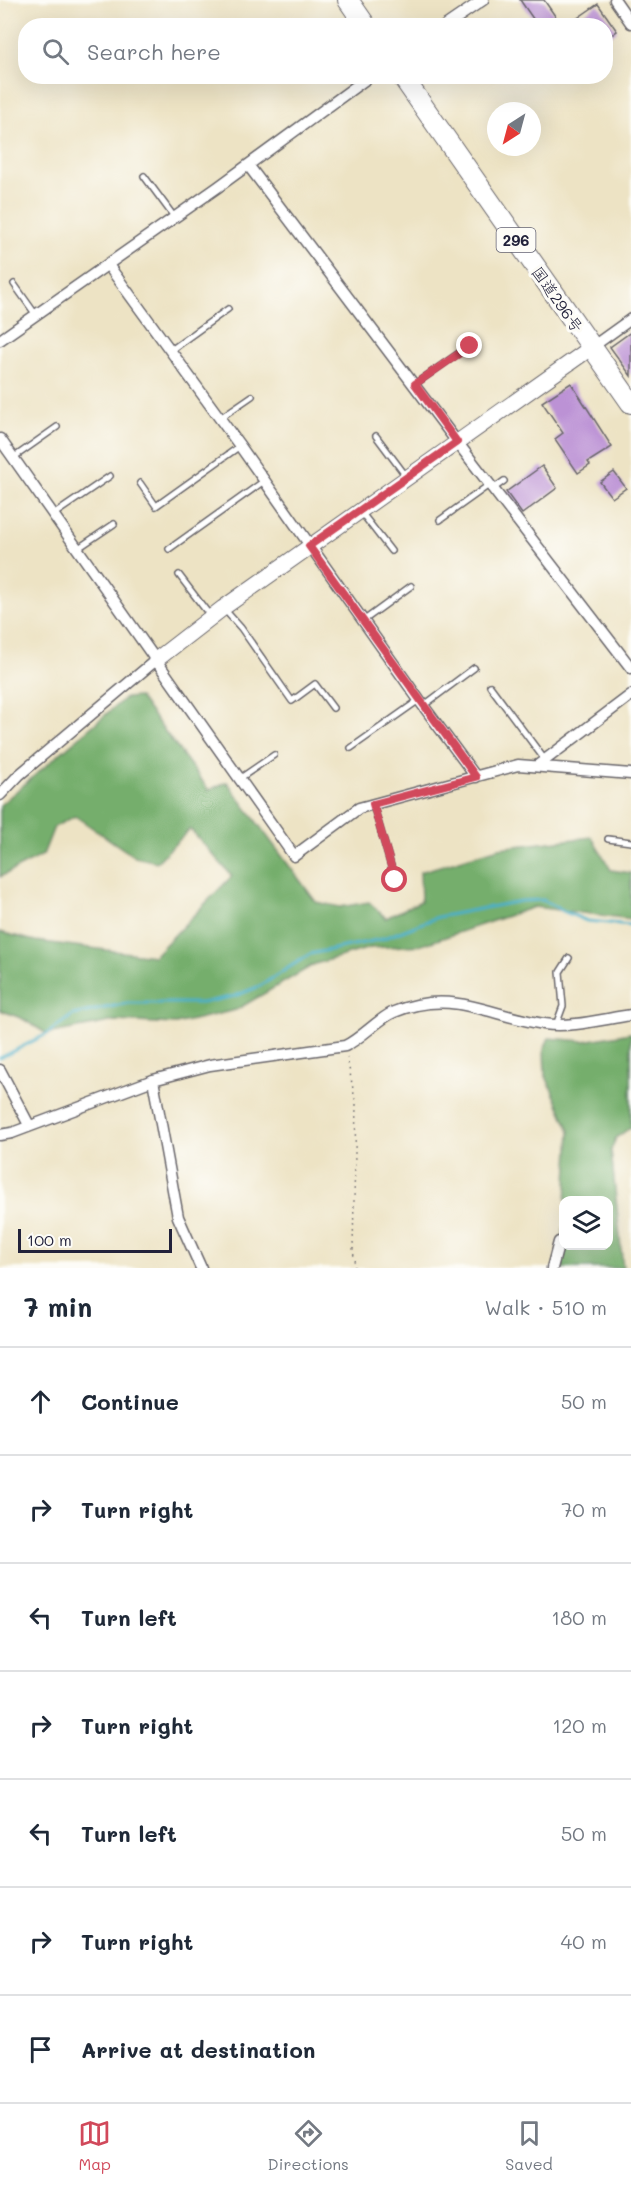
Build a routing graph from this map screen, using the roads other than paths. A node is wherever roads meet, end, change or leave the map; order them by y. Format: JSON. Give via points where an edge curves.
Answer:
{"nodes":[{"id":1,"x":348,"y":0,"type":"edge"},
{"id":2,"x":483,"y":0,"type":"edge"},
{"id":3,"x":615,"y":0,"type":"edge"},
{"id":4,"x":360,"y":18,"type":"edge"},
{"id":5,"x":457,"y":18,"type":"edge"},
{"id":6,"x":631,"y":23,"type":"edge"},
{"id":7,"x":359,"y":84,"type":"edge"},
{"id":8,"x":408,"y":84,"type":"edge"},
{"id":9,"x":249,"y":165,"type":"junction"},
{"id":10,"x":144,"y":176,"type":"dead end"},
{"id":11,"x":175,"y":218,"type":"junction"},
{"id":12,"x":108,"y":264,"type":"junction"},
{"id":13,"x":14,"y":284,"type":"dead end"},
{"id":14,"x":228,"y":309,"type":"dead end"},
{"id":15,"x":36,"y":315,"type":"junction"},
{"id":16,"x":631,"y":319,"type":"edge"},
{"id":17,"x":0,"y":340,"type":"edge"},
{"id":18,"x":470,"y":346,"type":"dead end"},
{"id":19,"x":592,"y":347,"type":"junction"},
{"id":20,"x":171,"y":351,"type":"junction"},
{"id":21,"x":415,"y":384,"type":"junction"},
{"id":22,"x":252,"y":396,"type":"dead end"},
{"id":23,"x":631,"y":403,"type":"edge"},
{"id":24,"x":220,"y":418,"type":"junction"},
{"id":25,"x":57,"y":427,"type":"dead end"},
{"id":26,"x":376,"y":436,"type":"dead end"},
{"id":27,"x":0,"y":439,"type":"edge"},
{"id":28,"x":457,"y":442,"type":"junction"},
{"id":29,"x":240,"y":446,"type":"junction"},
{"id":30,"x":13,"y":458,"type":"junction"},
{"id":31,"x":110,"y":476,"type":"dead end"},
{"id":32,"x":407,"y":477,"type":"junction"},
{"id":33,"x":264,"y":481,"type":"junction"},
{"id":34,"x":504,"y":482,"type":"dead end"},
{"id":35,"x":140,"y":483,"type":"dead end"},
{"id":36,"x":491,"y":487,"type":"junction"},
{"id":37,"x":360,"y":510,"type":"junction"},
{"id":38,"x":53,"y":515,"type":"junction"},
{"id":39,"x":440,"y":520,"type":"dead end"},
{"id":40,"x":114,"y":524,"type":"dead end"},
{"id":41,"x":309,"y":546,"type":"junction"},
{"id":42,"x":77,"y":549,"type":"junction"},
{"id":43,"x":169,"y":549,"type":"dead end"},
{"id":44,"x":391,"y":551,"type":"dead end"},
{"id":45,"x":179,"y":575,"type":"dead end"},
{"id":46,"x":411,"y":585,"type":"dead end"},
{"id":47,"x":217,"y":612,"type":"junction"},
{"id":48,"x":363,"y":621,"type":"junction"},
{"id":49,"x":156,"y":660,"type":"junction"},
{"id":50,"x":474,"y":668,"type":"dead end"},
{"id":51,"x":631,"y":668,"type":"edge"},
{"id":52,"x":490,"y":686,"type":"dead end"},
{"id":53,"x":631,"y":695,"type":"edge"},
{"id":54,"x":421,"y":703,"type":"junction"},
{"id":55,"x":333,"y":708,"type":"dead end"},
{"id":56,"x":351,"y":748,"type":"dead end"},
{"id":57,"x":274,"y":755,"type":"dead end"},
{"id":58,"x":541,"y":763,"type":"junction"},
{"id":59,"x":631,"y":774,"type":"edge"},
{"id":60,"x":476,"y":777,"type":"junction"},
{"id":61,"x":240,"y":779,"type":"junction"},
{"id":62,"x":0,"y":795,"type":"edge"},
{"id":63,"x":373,"y":804,"type":"junction"},
{"id":64,"x":608,"y":839,"type":"dead end"},
{"id":65,"x":631,"y":842,"type":"edge"},
{"id":66,"x":395,"y":880,"type":"dead end"},
{"id":67,"x":569,"y":958,"type":"dead end"},
{"id":68,"x":631,"y":1015,"type":"edge"},
{"id":69,"x":556,"y":1025,"type":"junction"},
{"id":70,"x":0,"y":1070,"type":"edge"},
{"id":71,"x":153,"y":1080,"type":"junction"},
{"id":72,"x":29,"y":1125,"type":"junction"},
{"id":73,"x":0,"y":1135,"type":"edge"},
{"id":74,"x":559,"y":1242,"type":"dead end"},
{"id":75,"x":201,"y":1268,"type":"edge"},
{"id":76,"x":552,"y":1268,"type":"edge"}],
"edges":[{"from":1,"to":4,"type":"highway"},
{"from":2,"to":5,"type":"street"},
{"from":3,"to":6,"type":"street"},
{"from":7,"to":9,"type":"street"},
{"from":8,"to":19,"type":"highway","name":"国道296号","number":"296"},
{"from":9,"to":11,"type":"street"},
{"from":9,"to":21,"type":"street"},
{"from":10,"to":11,"type":"lane"},
{"from":11,"to":12,"type":"street"},
{"from":12,"to":15,"type":"street"},
{"from":12,"to":20,"type":"street"},
{"from":13,"to":15,"type":"lane"},
{"from":14,"to":20,"type":"lane"},
{"from":15,"to":17,"type":"street"},
{"from":16,"to":19,"type":"street"},
{"from":18,"to":21,"type":"lane"},
{"from":19,"to":23,"type":"highway","name":"国道296号","number":"296"},
{"from":19,"to":28,"type":"street"},
{"from":20,"to":24,"type":"street"},
{"from":21,"to":28,"type":"street"},
{"from":22,"to":24,"type":"lane"},
{"from":24,"to":29,"type":"street"},
{"from":25,"to":30,"type":"lane"},
{"from":26,"to":32,"type":"lane"},
{"from":27,"to":30,"type":"street"},
{"from":28,"to":32,"type":"street"},
{"from":28,"to":36,"type":"street"},
{"from":29,"to":33,"type":"street"},
{"from":29,"to":35,"type":"lane","via":[[156,506]]},
{"from":30,"to":38,"type":"street"},
{"from":31,"to":38,"type":"lane"},
{"from":32,"to":37,"type":"street"},
{"from":33,"to":41,"type":"street"},
{"from":33,"to":43,"type":"lane"},
{"from":34,"to":36,"type":"lane"},
{"from":36,"to":39,"type":"lane"},
{"from":36,"to":51,"type":"street"},
{"from":37,"to":41,"type":"street"},
{"from":37,"to":44,"type":"lane"},
{"from":38,"to":42,"type":"street"},
{"from":40,"to":42,"type":"lane"},
{"from":41,"to":47,"type":"street"},
{"from":41,"to":48,"type":"street"},
{"from":42,"to":49,"type":"street"},
{"from":45,"to":47,"type":"lane"},
{"from":46,"to":48,"type":"lane"},
{"from":47,"to":49,"type":"street"},
{"from":47,"to":55,"type":"lane","via":[[241,628],[292,701],[315,684]]},
{"from":48,"to":54,"type":"street"},
{"from":49,"to":61,"type":"street"},
{"from":49,"to":62,"type":"street"},
{"from":50,"to":54,"type":"lane"},
{"from":52,"to":58,"type":"lane"},
{"from":53,"to":58,"type":"street"},
{"from":54,"to":56,"type":"lane"},
{"from":54,"to":60,"type":"street"},
{"from":57,"to":61,"type":"lane"},
{"from":58,"to":59,"type":"street"},
{"from":58,"to":60,"type":"street"},
{"from":60,"to":63,"type":"street"},
{"from":61,"to":63,"type":"street","via":[[294,856],[359,808]]},
{"from":63,"to":66,"type":"lane"},
{"from":64,"to":65,"type":"lane"},
{"from":67,"to":69,"type":"lane","via":[[560,972],[563,1006]]},
{"from":68,"to":69,"type":"street"},
{"from":69,"to":71,"type":"street","via":[[443,1002],[393,1012],[345,1046],[210,1065]]},
{"from":70,"to":72,"type":"street"},
{"from":71,"to":72,"type":"street"},
{"from":71,"to":75,"type":"street","via":[[178,1217]]},
{"from":72,"to":73,"type":"street"},
{"from":74,"to":76,"type":"street"}]}
